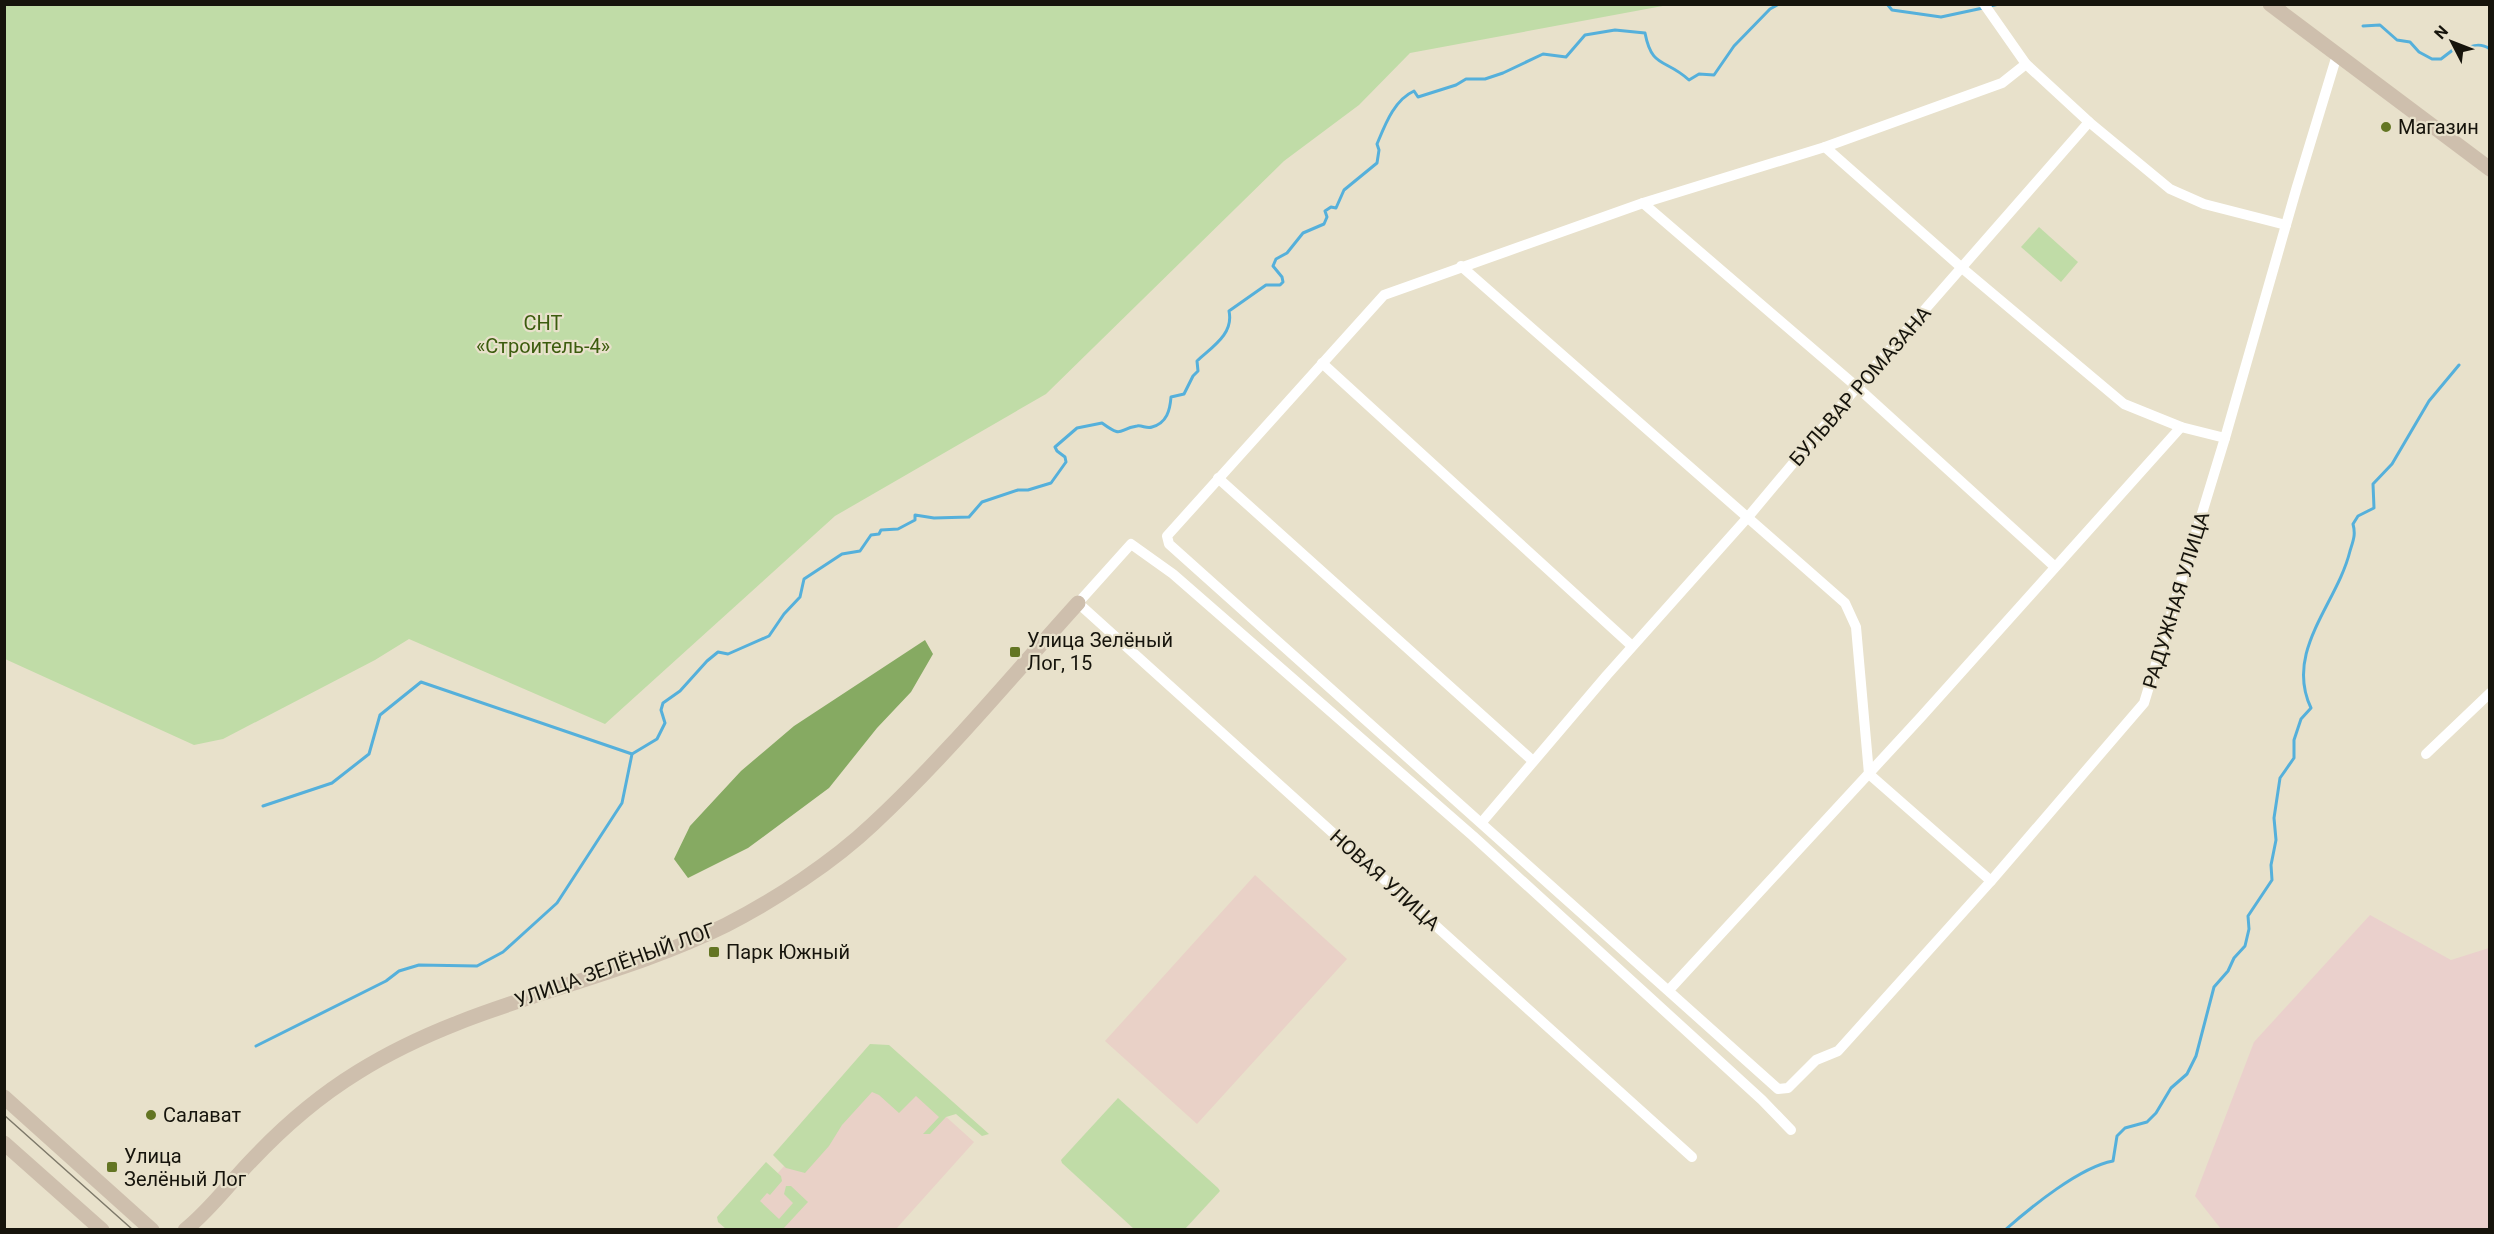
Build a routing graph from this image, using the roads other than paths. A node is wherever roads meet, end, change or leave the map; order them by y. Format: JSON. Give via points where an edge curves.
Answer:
{"nodes":[{"id":1,"x":1984,"y":4,"type":"edge"},
{"id":2,"x":2270,"y":4,"type":"edge"},
{"id":3,"x":2337,"y":55,"type":"junction"},
{"id":4,"x":2026,"y":64,"type":"junction"},
{"id":5,"x":2089,"y":122,"type":"junction"},
{"id":6,"x":1825,"y":147,"type":"junction"},
{"id":7,"x":2490,"y":170,"type":"edge"},
{"id":8,"x":1643,"y":202,"type":"junction"},
{"id":9,"x":2286,"y":225,"type":"junction"},
{"id":10,"x":1461,"y":266,"type":"junction"},
{"id":11,"x":1962,"y":268,"type":"junction"},
{"id":12,"x":1322,"y":363,"type":"junction"},
{"id":13,"x":1857,"y":387,"type":"junction"},
{"id":14,"x":2181,"y":427,"type":"junction"},
{"id":15,"x":2225,"y":438,"type":"junction"},
{"id":16,"x":1218,"y":478,"type":"junction"},
{"id":17,"x":1748,"y":517,"type":"junction"},
{"id":18,"x":2054,"y":566,"type":"junction"},
{"id":19,"x":1078,"y":603,"type":"junction"},
{"id":20,"x":1632,"y":646,"type":"junction"},
{"id":21,"x":2490,"y":693,"type":"edge"},
{"id":22,"x":2426,"y":754,"type":"dead end"},
{"id":23,"x":1533,"y":761,"type":"junction"},
{"id":24,"x":1869,"y":774,"type":"junction"},
{"id":25,"x":1482,"y":822,"type":"junction"},
{"id":26,"x":1991,"y":881,"type":"junction"},
{"id":27,"x":1669,"y":990,"type":"junction"},
{"id":28,"x":4,"y":1097,"type":"edge"},
{"id":29,"x":1791,"y":1130,"type":"dead end"},
{"id":30,"x":4,"y":1143,"type":"edge"},
{"id":31,"x":1692,"y":1157,"type":"dead end"},
{"id":32,"x":195,"y":1224,"type":"edge"},
{"id":33,"x":102,"y":1230,"type":"edge"},
{"id":34,"x":152,"y":1230,"type":"edge"},
{"id":35,"x":185,"y":1230,"type":"edge"}],
"edges":[{"from":1,"to":4,"type":"street"},
{"from":2,"to":3,"type":"street"},
{"from":3,"to":7,"type":"street"},
{"from":3,"to":9,"type":"street","name":"РАДУЖНАЯ УЛИЦА"},
{"from":4,"to":5,"type":"street"},
{"from":4,"to":6,"type":"street","via":[[2002,83]]},
{"from":5,"to":9,"type":"street","via":[[2170,189],[2204,204]]},
{"from":5,"to":11,"type":"street","name":"БУЛЬВАР РОМАЗАНА"},
{"from":6,"to":8,"type":"street"},
{"from":6,"to":11,"type":"street"},
{"from":8,"to":10,"type":"street"},
{"from":8,"to":13,"type":"street"},
{"from":9,"to":15,"type":"street","name":"РАДУЖНАЯ УЛИЦА"},
{"from":10,"to":12,"type":"street","via":[[1384,294]]},
{"from":10,"to":17,"type":"street"},
{"from":11,"to":13,"type":"street","name":"БУЛЬВАР РОМАЗАНА"},
{"from":11,"to":14,"type":"street","via":[[2124,404]]},
{"from":12,"to":16,"type":"street"},
{"from":12,"to":20,"type":"street"},
{"from":13,"to":17,"type":"street","name":"БУЛЬВАР РОМАЗАНА"},
{"from":13,"to":18,"type":"street"},
{"from":14,"to":15,"type":"street"},
{"from":14,"to":18,"type":"street"},
{"from":15,"to":26,"type":"street","name":"РАДУЖНАЯ УЛИЦА","via":[[2144,703]]},
{"from":16,"to":23,"type":"street"},
{"from":16,"to":25,"type":"street","via":[[1168,534],[1167,542]]},
{"from":17,"to":20,"type":"street","name":"БУЛЬВАР РОМАЗАНА"},
{"from":17,"to":24,"type":"street","via":[[1845,603],[1852,614]]},
{"from":18,"to":24,"type":"street"},
{"from":19,"to":29,"type":"street","name":"УЛИЦА ЗЕЛЁНЫЙ ЛОГ","via":[[1131,544],[1173,574],[1473,836]]},
{"from":19,"to":31,"type":"street","name":"НОВАЯ УЛИЦА"},
{"from":19,"to":32,"type":"street","name":"УЛИЦА ЗЕЛЁНЫЙ ЛОГ","via":[[921,777],[872,826],[816,869],[728,924],[685,943],[476,1015],[421,1037],[356,1072],[290,1123],[249,1162]]},
{"from":20,"to":23,"type":"street","name":"БУЛЬВАР РОМАЗАНА"},
{"from":21,"to":22,"type":"street"},
{"from":23,"to":25,"type":"street","name":"БУЛЬВАР РОМАЗАНА"},
{"from":24,"to":26,"type":"street"},
{"from":24,"to":27,"type":"street"},
{"from":25,"to":27,"type":"street"},
{"from":26,"to":27,"type":"street","name":"РАДУЖНАЯ УЛИЦА","via":[[1838,1051],[1816,1060],[1784,1090],[1772,1085]]},
{"from":28,"to":34,"type":"street"},
{"from":30,"to":33,"type":"street"},
{"from":32,"to":35,"type":"street","name":"УЛИЦА ЗЕЛЁНЫЙ ЛОГ"}]}
